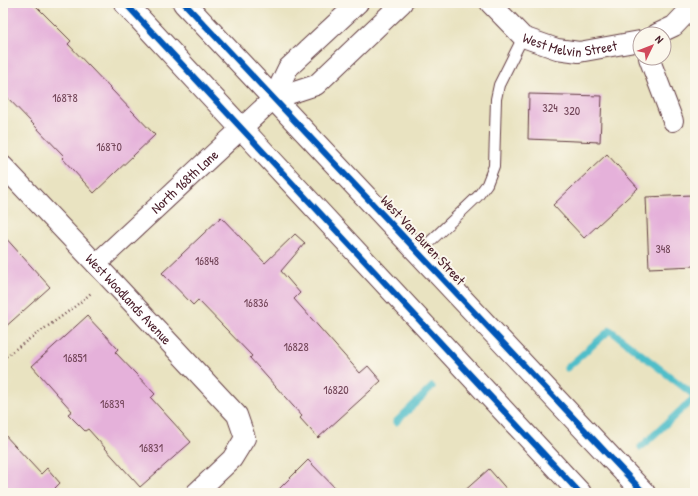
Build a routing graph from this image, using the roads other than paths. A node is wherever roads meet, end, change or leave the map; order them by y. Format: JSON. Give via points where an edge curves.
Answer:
{"nodes":[{"id":1,"x":125,"y":3,"type":"edge"},
{"id":2,"x":184,"y":3,"type":"edge"},
{"id":3,"x":358,"y":3,"type":"edge"},
{"id":4,"x":402,"y":3,"type":"edge"},
{"id":5,"x":490,"y":3,"type":"edge"},
{"id":6,"x":695,"y":4,"type":"edge"},
{"id":7,"x":672,"y":27,"type":"edge"},
{"id":8,"x":523,"y":37,"type":"junction"},
{"id":9,"x":632,"y":42,"type":"edge"},
{"id":10,"x":652,"y":66,"type":"edge"},
{"id":11,"x":273,"y":99,"type":"junction"},
{"id":12,"x":672,"y":122,"type":"dead end"},
{"id":13,"x":241,"y":128,"type":"junction"},
{"id":14,"x":3,"y":166,"type":"edge"},
{"id":15,"x":418,"y":253,"type":"junction"},
{"id":16,"x":103,"y":271,"type":"junction"},
{"id":17,"x":196,"y":493,"type":"edge"},
{"id":18,"x":580,"y":493,"type":"edge"},
{"id":19,"x":644,"y":493,"type":"edge"}],
"edges":[{"from":1,"to":13,"type":"main road"},
{"from":2,"to":11,"type":"main road","name":"West Van Buren Street"},
{"from":3,"to":11,"type":"street","name":"North 168th Lane","via":[[288,68]]},
{"from":4,"to":11,"type":"street","name":"North 168th Lane","via":[[316,85]]},
{"from":5,"to":8,"type":"street","name":"West Melvin Street"},
{"from":6,"to":7,"type":"street"},
{"from":8,"to":9,"type":"street","name":"West Melvin Street","via":[[557,49],[579,52]]},
{"from":8,"to":15,"type":"lane","via":[[499,85],[496,99],[494,166],[487,184],[478,196]]},
{"from":10,"to":12,"type":"street"},
{"from":11,"to":13,"type":"street","name":"North 168th Lane"},
{"from":11,"to":15,"type":"main road","name":"West Van Buren Street"},
{"from":13,"to":16,"type":"street","name":"North 168th Lane"},
{"from":13,"to":18,"type":"main road"},
{"from":14,"to":16,"type":"street","name":"West Woodlands Avenue"},
{"from":15,"to":19,"type":"main road","name":"West Van Buren Street"},
{"from":16,"to":17,"type":"street","name":"West Woodlands Avenue","via":[[237,415],[245,438],[232,459]]}]}
